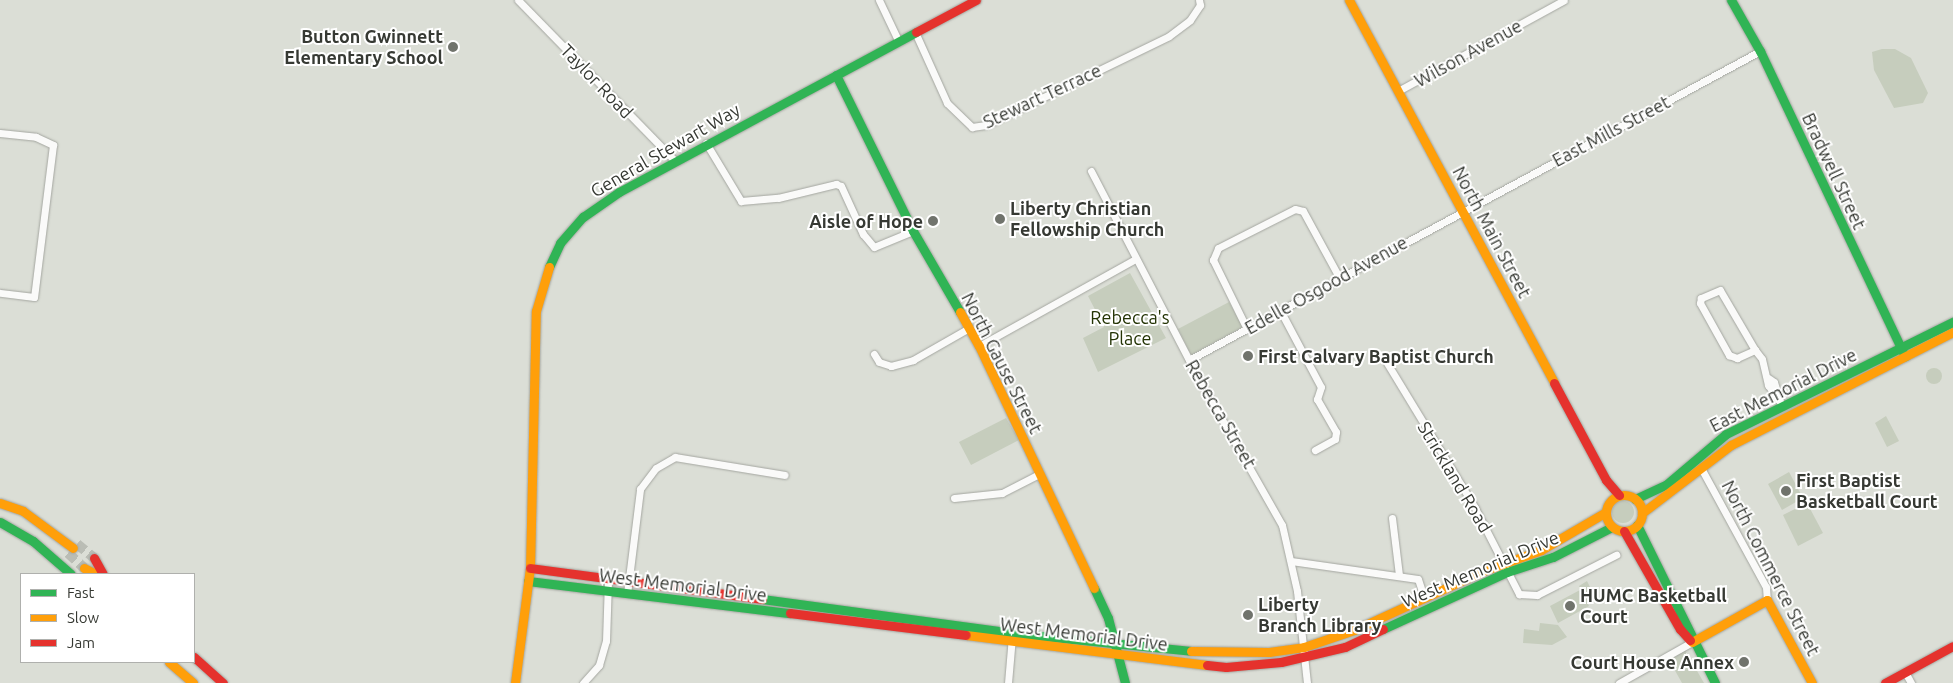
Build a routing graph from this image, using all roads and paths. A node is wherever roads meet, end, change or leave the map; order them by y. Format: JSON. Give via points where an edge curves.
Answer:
{"nodes":[{"id":1,"x":518,"y":0,"type":"edge"},
{"id":2,"x":879,"y":0,"type":"edge"},
{"id":3,"x":976,"y":0,"type":"edge"},
{"id":4,"x":1199,"y":0,"type":"edge"},
{"id":5,"x":1349,"y":0,"type":"edge"},
{"id":6,"x":1564,"y":0,"type":"edge"},
{"id":7,"x":1731,"y":0,"type":"edge"},
{"id":8,"x":916,"y":32,"type":"junction"},
{"id":9,"x":898,"y":40,"type":"junction"},
{"id":10,"x":1760,"y":51,"type":"junction"},
{"id":11,"x":836,"y":75,"type":"junction"},
{"id":12,"x":1398,"y":92,"type":"junction"},
{"id":13,"x":0,"y":133,"type":"edge"},
{"id":14,"x":706,"y":143,"type":"junction"},
{"id":15,"x":676,"y":162,"type":"junction"},
{"id":16,"x":1091,"y":171,"type":"dead end"},
{"id":17,"x":1462,"y":211,"type":"junction"},
{"id":18,"x":913,"y":232,"type":"junction"},
{"id":19,"x":1135,"y":259,"type":"junction"},
{"id":20,"x":1339,"y":277,"type":"junction"},
{"id":21,"x":0,"y":293,"type":"edge"},
{"id":22,"x":1280,"y":310,"type":"junction"},
{"id":23,"x":1953,"y":322,"type":"edge"},
{"id":24,"x":968,"y":328,"type":"junction"},
{"id":25,"x":1247,"y":329,"type":"junction"},
{"id":26,"x":1953,"y":332,"type":"edge"},
{"id":27,"x":979,"y":346,"type":"junction"},
{"id":28,"x":1755,"y":350,"type":"junction"},
{"id":29,"x":1903,"y":352,"type":"junction"},
{"id":30,"x":874,"y":354,"type":"dead end"},
{"id":31,"x":1189,"y":360,"type":"junction"},
{"id":32,"x":1387,"y":363,"type":"dead end"},
{"id":33,"x":1781,"y":402,"type":"junction"},
{"id":34,"x":1315,"y":450,"type":"dead end"},
{"id":35,"x":1701,"y":468,"type":"junction"},
{"id":36,"x":1038,"y":474,"type":"junction"},
{"id":37,"x":785,"y":475,"type":"dead end"},
{"id":38,"x":1606,"y":480,"type":"junction"},
{"id":39,"x":1619,"y":495,"type":"junction"},
{"id":40,"x":954,"y":498,"type":"dead end"},
{"id":41,"x":1635,"y":498,"type":"junction"},
{"id":42,"x":1611,"y":500,"type":"junction"},
{"id":43,"x":0,"y":503,"type":"edge"},
{"id":44,"x":1606,"y":512,"type":"junction"},
{"id":45,"x":1642,"y":513,"type":"junction"},
{"id":46,"x":1392,"y":518,"type":"dead end"},
{"id":47,"x":0,"y":522,"type":"edge"},
{"id":48,"x":1637,"y":525,"type":"junction"},
{"id":49,"x":1612,"y":527,"type":"junction"},
{"id":50,"x":1624,"y":531,"type":"junction"},
{"id":51,"x":72,"y":548,"type":"tunnel mouth"},
{"id":52,"x":1616,"y":555,"type":"dead end"},
{"id":53,"x":1291,"y":562,"type":"junction"},
{"id":54,"x":530,"y":568,"type":"junction"},
{"id":55,"x":1506,"y":568,"type":"junction"},
{"id":56,"x":70,"y":573,"type":"edge"},
{"id":57,"x":95,"y":573,"type":"edge"},
{"id":58,"x":101,"y":573,"type":"edge"},
{"id":59,"x":1399,"y":575,"type":"junction"},
{"id":60,"x":608,"y":580,"type":"junction"},
{"id":61,"x":528,"y":581,"type":"junction"},
{"id":62,"x":629,"y":582,"type":"junction"},
{"id":63,"x":608,"y":592,"type":"junction"},
{"id":64,"x":627,"y":594,"type":"junction"},
{"id":65,"x":1424,"y":597,"type":"junction"},
{"id":66,"x":1767,"y":600,"type":"junction"},
{"id":67,"x":1012,"y":638,"type":"junction"},
{"id":68,"x":1116,"y":642,"type":"junction"},
{"id":69,"x":1692,"y":642,"type":"junction"},
{"id":70,"x":1953,"y":646,"type":"edge"},
{"id":71,"x":1304,"y":647,"type":"junction"},
{"id":72,"x":1118,"y":655,"type":"junction"},
{"id":73,"x":1306,"y":657,"type":"junction"},
{"id":74,"x":195,"y":658,"type":"edge"},
{"id":75,"x":170,"y":663,"type":"edge"},
{"id":76,"x":1905,"y":672,"type":"junction"},
{"id":77,"x":193,"y":683,"type":"edge"},
{"id":78,"x":223,"y":683,"type":"edge"},
{"id":79,"x":516,"y":683,"type":"edge"},
{"id":80,"x":583,"y":683,"type":"edge"},
{"id":81,"x":1008,"y":683,"type":"edge"},
{"id":82,"x":1125,"y":683,"type":"edge"},
{"id":83,"x":1307,"y":683,"type":"edge"},
{"id":84,"x":1619,"y":683,"type":"edge"},
{"id":85,"x":1716,"y":683,"type":"edge"},
{"id":86,"x":1812,"y":683,"type":"edge"},
{"id":87,"x":1885,"y":683,"type":"edge"},
{"id":88,"x":1911,"y":683,"type":"edge"}],
"edges":[{"from":1,"to":15,"type":"street","name":"Taylor Road"},
{"from":2,"to":9,"type":"street"},
{"from":3,"to":8,"type":"main road","name":"General Stewart Way"},
{"from":4,"to":8,"type":"street","name":"Stewart Terrace","via":[[1200,5],[1190,20],[1169,36],[986,125],[972,127],[948,103]]},
{"from":5,"to":12,"type":"main road","name":"North Main Street"},
{"from":6,"to":12,"type":"street","name":"Wilson Avenue"},
{"from":7,"to":10,"type":"main road","name":"Bradwell Street"},
{"from":8,"to":9,"type":"main road","name":"General Stewart Way"},
{"from":9,"to":11,"type":"main road","name":"General Stewart Way"},
{"from":10,"to":17,"type":"street","name":"East Mills Street"},
{"from":10,"to":29,"type":"main road","name":"Bradwell Street"},
{"from":11,"to":14,"type":"main road","name":"General Stewart Way"},
{"from":11,"to":18,"type":"main road","name":"North Gause Street"},
{"from":12,"to":17,"type":"main road","name":"North Main Street"},
{"from":13,"to":21,"type":"street","via":[[36,137],[53,145],[34,297]]},
{"from":14,"to":15,"type":"main road","name":"General Stewart Way"},
{"from":14,"to":18,"type":"street","via":[[741,201],[778,198],[836,184],[841,186],[863,234],[874,247]]},
{"from":15,"to":54,"type":"main road","name":"General Stewart Way","via":[[619,192],[583,217],[560,243],[543,279],[536,311]]},
{"from":16,"to":19,"type":"street","name":"Rebecca Street"},
{"from":17,"to":20,"type":"street","name":"Edelle Osgood Avenue"},
{"from":17,"to":38,"type":"main road","name":"North Main Street"},
{"from":18,"to":24,"type":"main road","name":"North Gause Street"},
{"from":19,"to":27,"type":"street"},
{"from":19,"to":31,"type":"street","name":"Rebecca Street"},
{"from":20,"to":22,"type":"street","name":"Edelle Osgood Avenue"},
{"from":20,"to":25,"type":"street","via":[[1305,216],[1295,208],[1218,248],[1213,260]]},
{"from":22,"to":25,"type":"street","name":"Edelle Osgood Avenue"},
{"from":22,"to":34,"type":"street","via":[[1321,387],[1317,399],[1336,432],[1335,439]]},
{"from":23,"to":29,"type":"main road","name":"East Memorial Drive"},
{"from":24,"to":27,"type":"main road","name":"North Gause Street"},
{"from":24,"to":30,"type":"street","via":[[906,362],[885,364],[878,362]]},
{"from":25,"to":31,"type":"street","name":"Edelle Osgood Avenue"},
{"from":26,"to":29,"type":"main road","name":"East Memorial Drive"},
{"from":27,"to":36,"type":"main road","name":"North Gause Street"},
{"from":28,"to":28,"type":"street","via":[[1737,358],[1729,355],[1700,303],[1702,298],[1720,290]]},
{"from":28,"to":33,"type":"street","via":[[1762,359],[1768,378],[1774,382]]},
{"from":29,"to":33,"type":"main road","name":"East Memorial Drive"},
{"from":29,"to":35,"type":"main road","name":"East Memorial Drive","via":[[1731,445]]},
{"from":31,"to":53,"type":"street","name":"Rebecca Street","via":[[1266,492],[1282,525]]},
{"from":32,"to":55,"type":"street","name":"Strickland Road"},
{"from":33,"to":41,"type":"main road","name":"East Memorial Drive","via":[[1726,434],[1667,484]]},
{"from":35,"to":45,"type":"main road","name":"East Memorial Drive"},
{"from":35,"to":66,"type":"street","name":"North Commerce Street","via":[[1766,587]]},
{"from":36,"to":40,"type":"street","via":[[1002,493]]},
{"from":36,"to":68,"type":"main road","name":"North Gause Street","via":[[1097,593]]},
{"from":37,"to":62,"type":"street","via":[[675,457],[656,468],[640,489]]},
{"from":38,"to":39,"type":"main road","name":"North Main Street"},
{"from":38,"to":42,"type":"main road","name":"North Main Street"},
{"from":39,"to":41,"type":"main road"},
{"from":39,"to":42,"type":"main road"},
{"from":41,"to":45,"type":"main road"},
{"from":42,"to":44,"type":"main road"},
{"from":43,"to":51,"type":"main road","via":[[23,511]]},
{"from":44,"to":49,"type":"main road"},
{"from":44,"to":55,"type":"main road","name":"West Memorial Drive"},
{"from":45,"to":48,"type":"main road"},
{"from":46,"to":59,"type":"street"},
{"from":47,"to":56,"type":"main road","via":[[33,541]]},
{"from":48,"to":50,"type":"main road"},
{"from":48,"to":69,"type":"main road","via":[[1687,623]]},
{"from":49,"to":50,"type":"main road"},
{"from":49,"to":55,"type":"main road","name":"West Memorial Drive","via":[[1546,560]]},
{"from":50,"to":69,"type":"main road","via":[[1680,629]]},
{"from":52,"to":55,"type":"street","name":"Strickland Road","via":[[1537,595],[1519,594]]},
{"from":53,"to":59,"type":"street"},
{"from":53,"to":71,"type":"street","name":"Rebecca Street"},
{"from":54,"to":60,"type":"main road","name":"West Memorial Drive"},
{"from":54,"to":61,"type":"main road","name":"General Stewart Way"},
{"from":55,"to":65,"type":"main road","name":"West Memorial Drive"},
{"from":55,"to":73,"type":"main road","name":"West Memorial Drive","via":[[1345,647]]},
{"from":57,"to":58,"type":"main road","via":[[89,563]]},
{"from":59,"to":65,"type":"street","via":[[1418,579]]},
{"from":60,"to":62,"type":"main road","name":"West Memorial Drive"},
{"from":60,"to":63,"type":"street"},
{"from":61,"to":63,"type":"main road","name":"West Memorial Drive"},
{"from":61,"to":79,"type":"main road","name":"General Stewart Way"},
{"from":62,"to":64,"type":"street"},
{"from":62,"to":67,"type":"main road","name":"West Memorial Drive"},
{"from":63,"to":64,"type":"main road","name":"West Memorial Drive"},
{"from":63,"to":80,"type":"street","via":[[606,641],[595,671]]},
{"from":64,"to":67,"type":"main road","name":"West Memorial Drive"},
{"from":65,"to":71,"type":"main road","name":"West Memorial Drive","via":[[1354,630]]},
{"from":66,"to":69,"type":"main road"},
{"from":66,"to":86,"type":"main road","name":"North Commerce Street"},
{"from":67,"to":68,"type":"main road","name":"West Memorial Drive"},
{"from":67,"to":72,"type":"main road","name":"West Memorial Drive"},
{"from":67,"to":81,"type":"street"},
{"from":68,"to":71,"type":"main road","name":"West Memorial Drive","via":[[1228,653]]},
{"from":68,"to":72,"type":"main road","name":"North Gause Street"},
{"from":69,"to":84,"type":"street"},
{"from":69,"to":85,"type":"main road"},
{"from":70,"to":76,"type":"main road"},
{"from":71,"to":73,"type":"street","name":"Rebecca Street"},
{"from":72,"to":73,"type":"main road","name":"West Memorial Drive","via":[[1226,666]]},
{"from":72,"to":82,"type":"main road","name":"North Gause Street"},
{"from":73,"to":83,"type":"street","name":"Rebecca Street"},
{"from":74,"to":78,"type":"main road"},
{"from":75,"to":77,"type":"main road"},
{"from":76,"to":87,"type":"main road"},
{"from":76,"to":88,"type":"street"}]}
